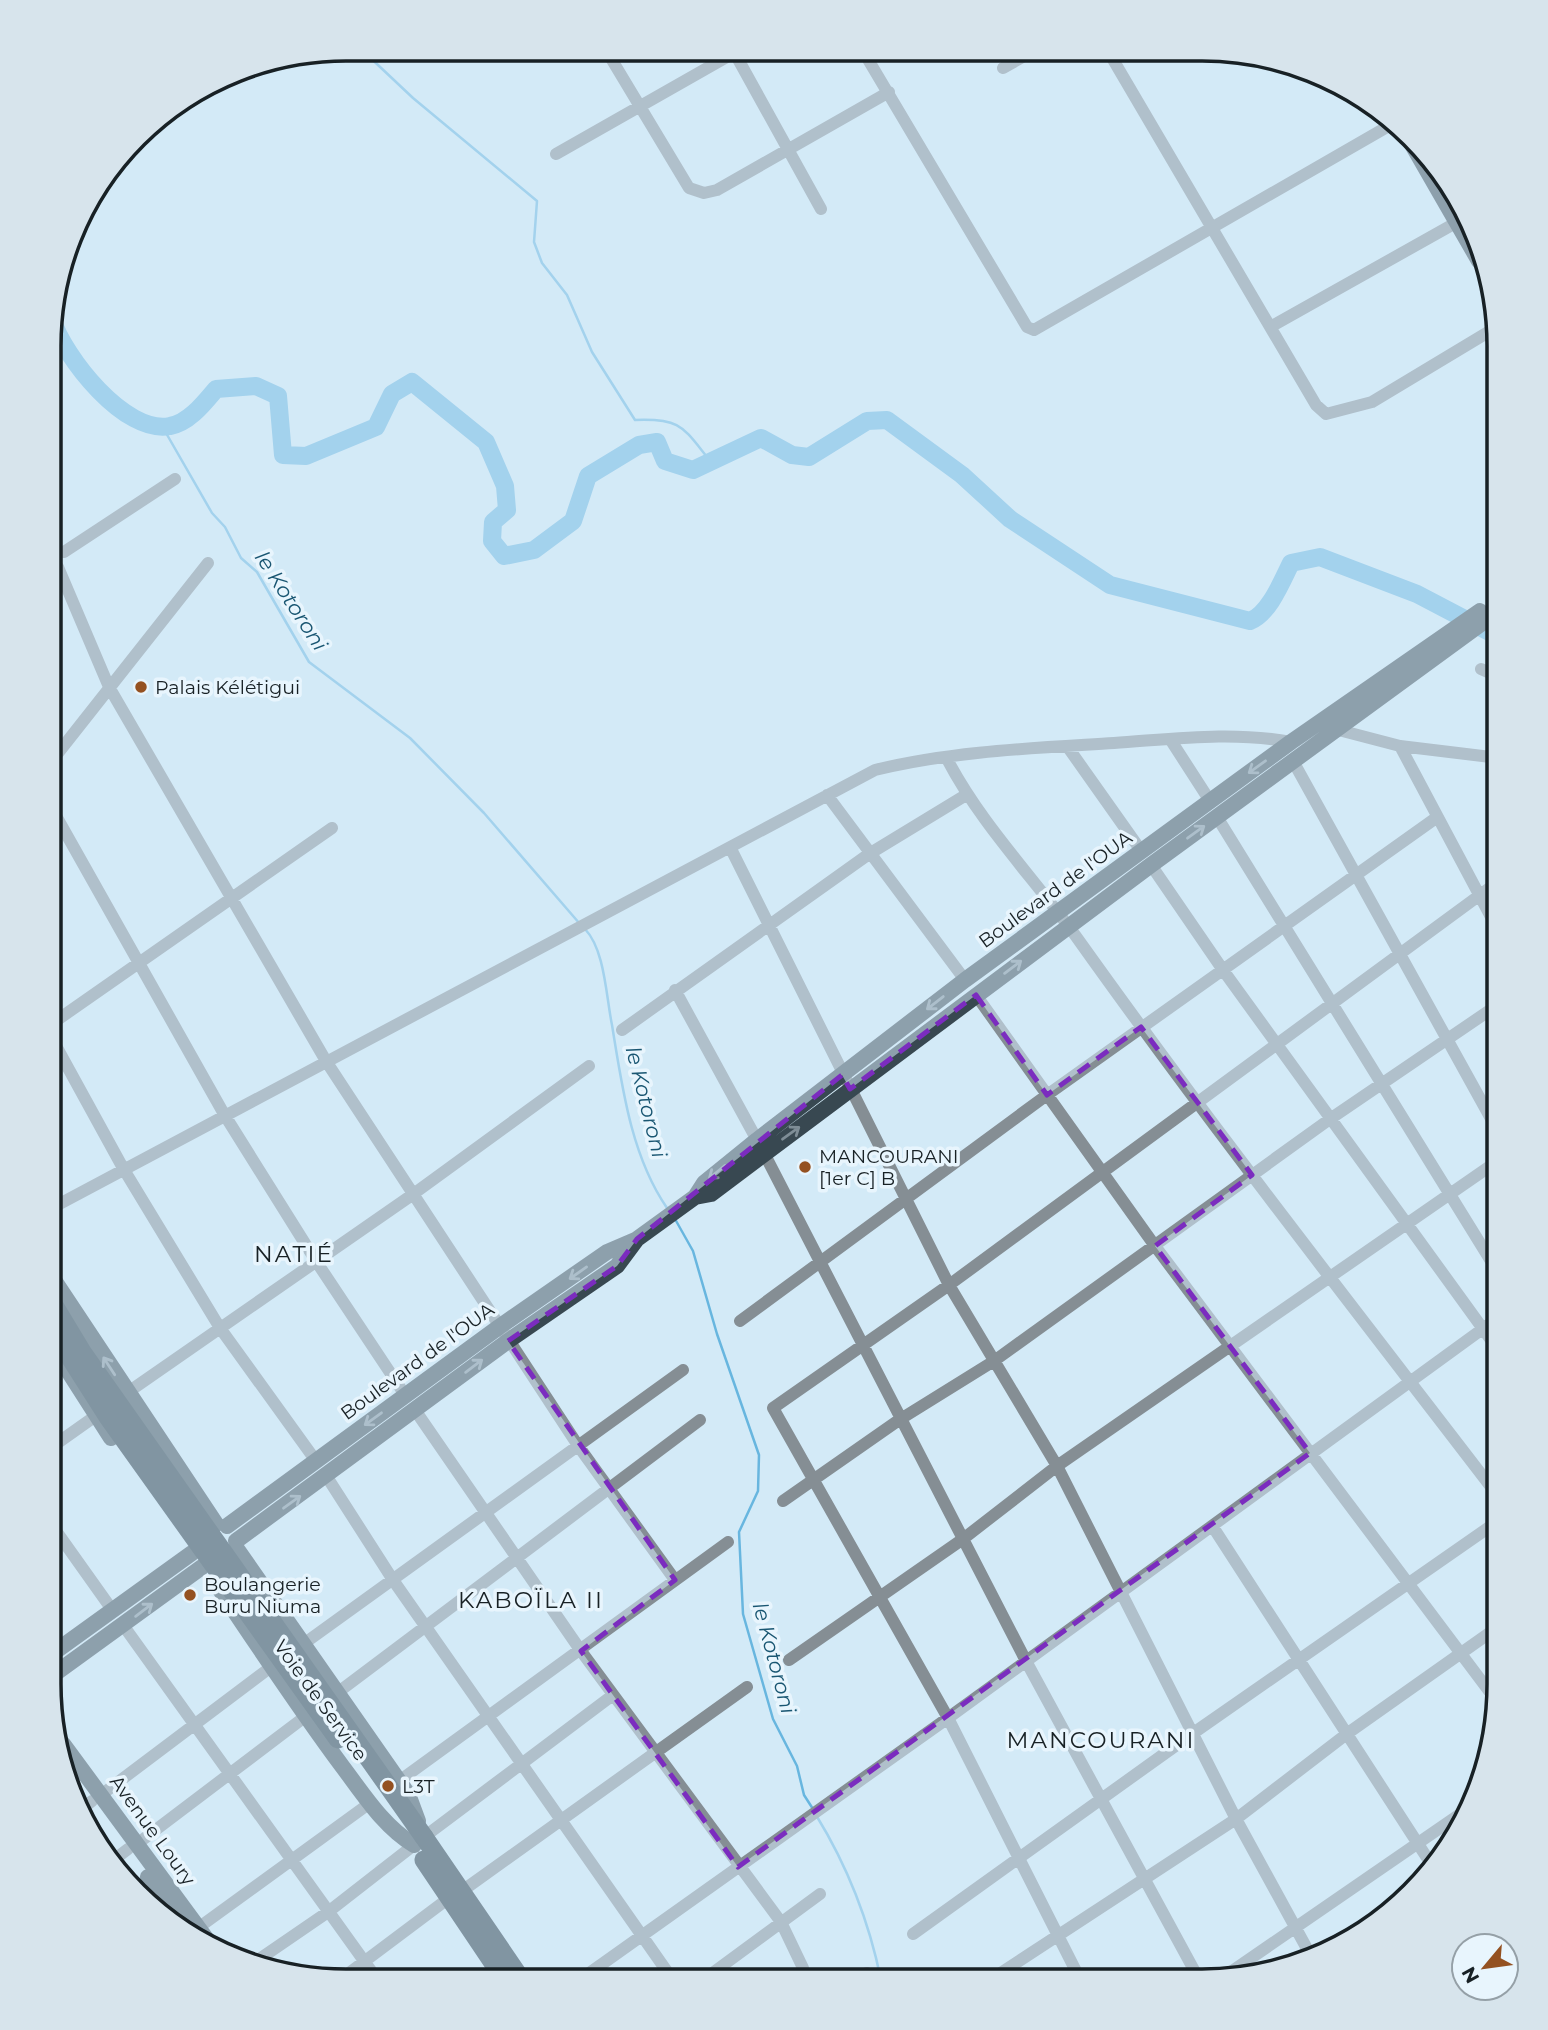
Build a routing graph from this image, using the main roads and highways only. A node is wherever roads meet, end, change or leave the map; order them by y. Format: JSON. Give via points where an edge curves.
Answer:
{"nodes":[{"id":1,"x":1487,"y":612,"type":"edge"},
{"id":2,"x":1329,"y":725,"type":"junction"},
{"id":3,"x":1146,"y":858,"type":"junction"},
{"id":4,"x":1064,"y":919,"type":"junction"},
{"id":5,"x":846,"y":1082,"type":"junction"},
{"id":6,"x":61,"y":1293,"type":"edge"},
{"id":7,"x":61,"y":1317,"type":"edge"},
{"id":8,"x":504,"y":1334,"type":"junction"},
{"id":9,"x":61,"y":1343,"type":"edge"},
{"id":10,"x":61,"y":1357,"type":"edge"},
{"id":11,"x":222,"y":1525,"type":"junction"},
{"id":12,"x":237,"y":1545,"type":"junction"},
{"id":13,"x":192,"y":1550,"type":"junction"},
{"id":14,"x":204,"y":1567,"type":"junction"},
{"id":15,"x":61,"y":1648,"type":"edge"},
{"id":16,"x":61,"y":1669,"type":"edge"},
{"id":17,"x":71,"y":1757,"type":"edge"},
{"id":18,"x":76,"y":1776,"type":"edge"},
{"id":19,"x":97,"y":1798,"type":"junction"},
{"id":20,"x":419,"y":1841,"type":"junction"},
{"id":21,"x":455,"y":1894,"type":"junction"},
{"id":22,"x":188,"y":1921,"type":"edge"},
{"id":23,"x":498,"y":1969,"type":"edge"},
{"id":24,"x":513,"y":1969,"type":"edge"}],
"edges":[{"from":1,"to":2,"type":"main road","name":"Boulevard de l'OUA"},
{"from":3,"to":2,"type":"main road","one_way":true,"via":[[1217,817],[1293,761]]},
{"from":2,"to":3,"type":"main road","name":"Boulevard de l'OUA","one_way":true,"via":[[1291,742],[1210,801]]},
{"from":3,"to":4,"type":"main road","name":"Boulevard de l'OUA"},
{"from":5,"to":4,"type":"main road","one_way":true,"via":[[976,995]]},
{"from":4,"to":5,"type":"main road","name":"Boulevard de l'OUA","one_way":true,"via":[[965,980]]},
{"from":5,"to":8,"type":"main road","name":"Boulevard de l'OUA","via":[[704,1183],[689,1202],[637,1239],[617,1266]]},
{"from":11,"to":6,"type":"main road","one_way":true},
{"from":7,"to":20,"type":"highway","bridge":true},
{"from":8,"to":11,"type":"main road","name":"Boulevard de l'OUA","one_way":true,"via":[[405,1395]]},
{"from":12,"to":8,"type":"main road","one_way":true,"via":[[415,1410]]},
{"from":9,"to":20,"type":"highway","bridge":true,"via":[[116,1428]]},
{"from":10,"to":13,"type":"main road","via":[[96,1416]]},
{"from":11,"to":12,"type":"main road"},
{"from":11,"to":13,"type":"main road","via":[[200,1528]]},
{"from":12,"to":14,"type":"main road","via":[[235,1556],[224,1567]]},
{"from":12,"to":20,"type":"main road","name":"Voie de Service","via":[[408,1794]]},
{"from":13,"to":14,"type":"main road"},
{"from":13,"to":15,"type":"main road"},
{"from":16,"to":14,"type":"main road","one_way":true},
{"from":14,"to":20,"type":"main road","name":"Voie de Service","via":[[370,1803],[393,1832]]},
{"from":17,"to":19,"type":"main road","name":"Avenue Loury"},
{"from":18,"to":19,"type":"main road","name":"Avenue Loury"},
{"from":19,"to":22,"type":"main road","name":"Avenue Loury"},
{"from":20,"to":21,"type":"highway"},
{"from":21,"to":23,"type":"highway"},
{"from":21,"to":24,"type":"highway"}]}
